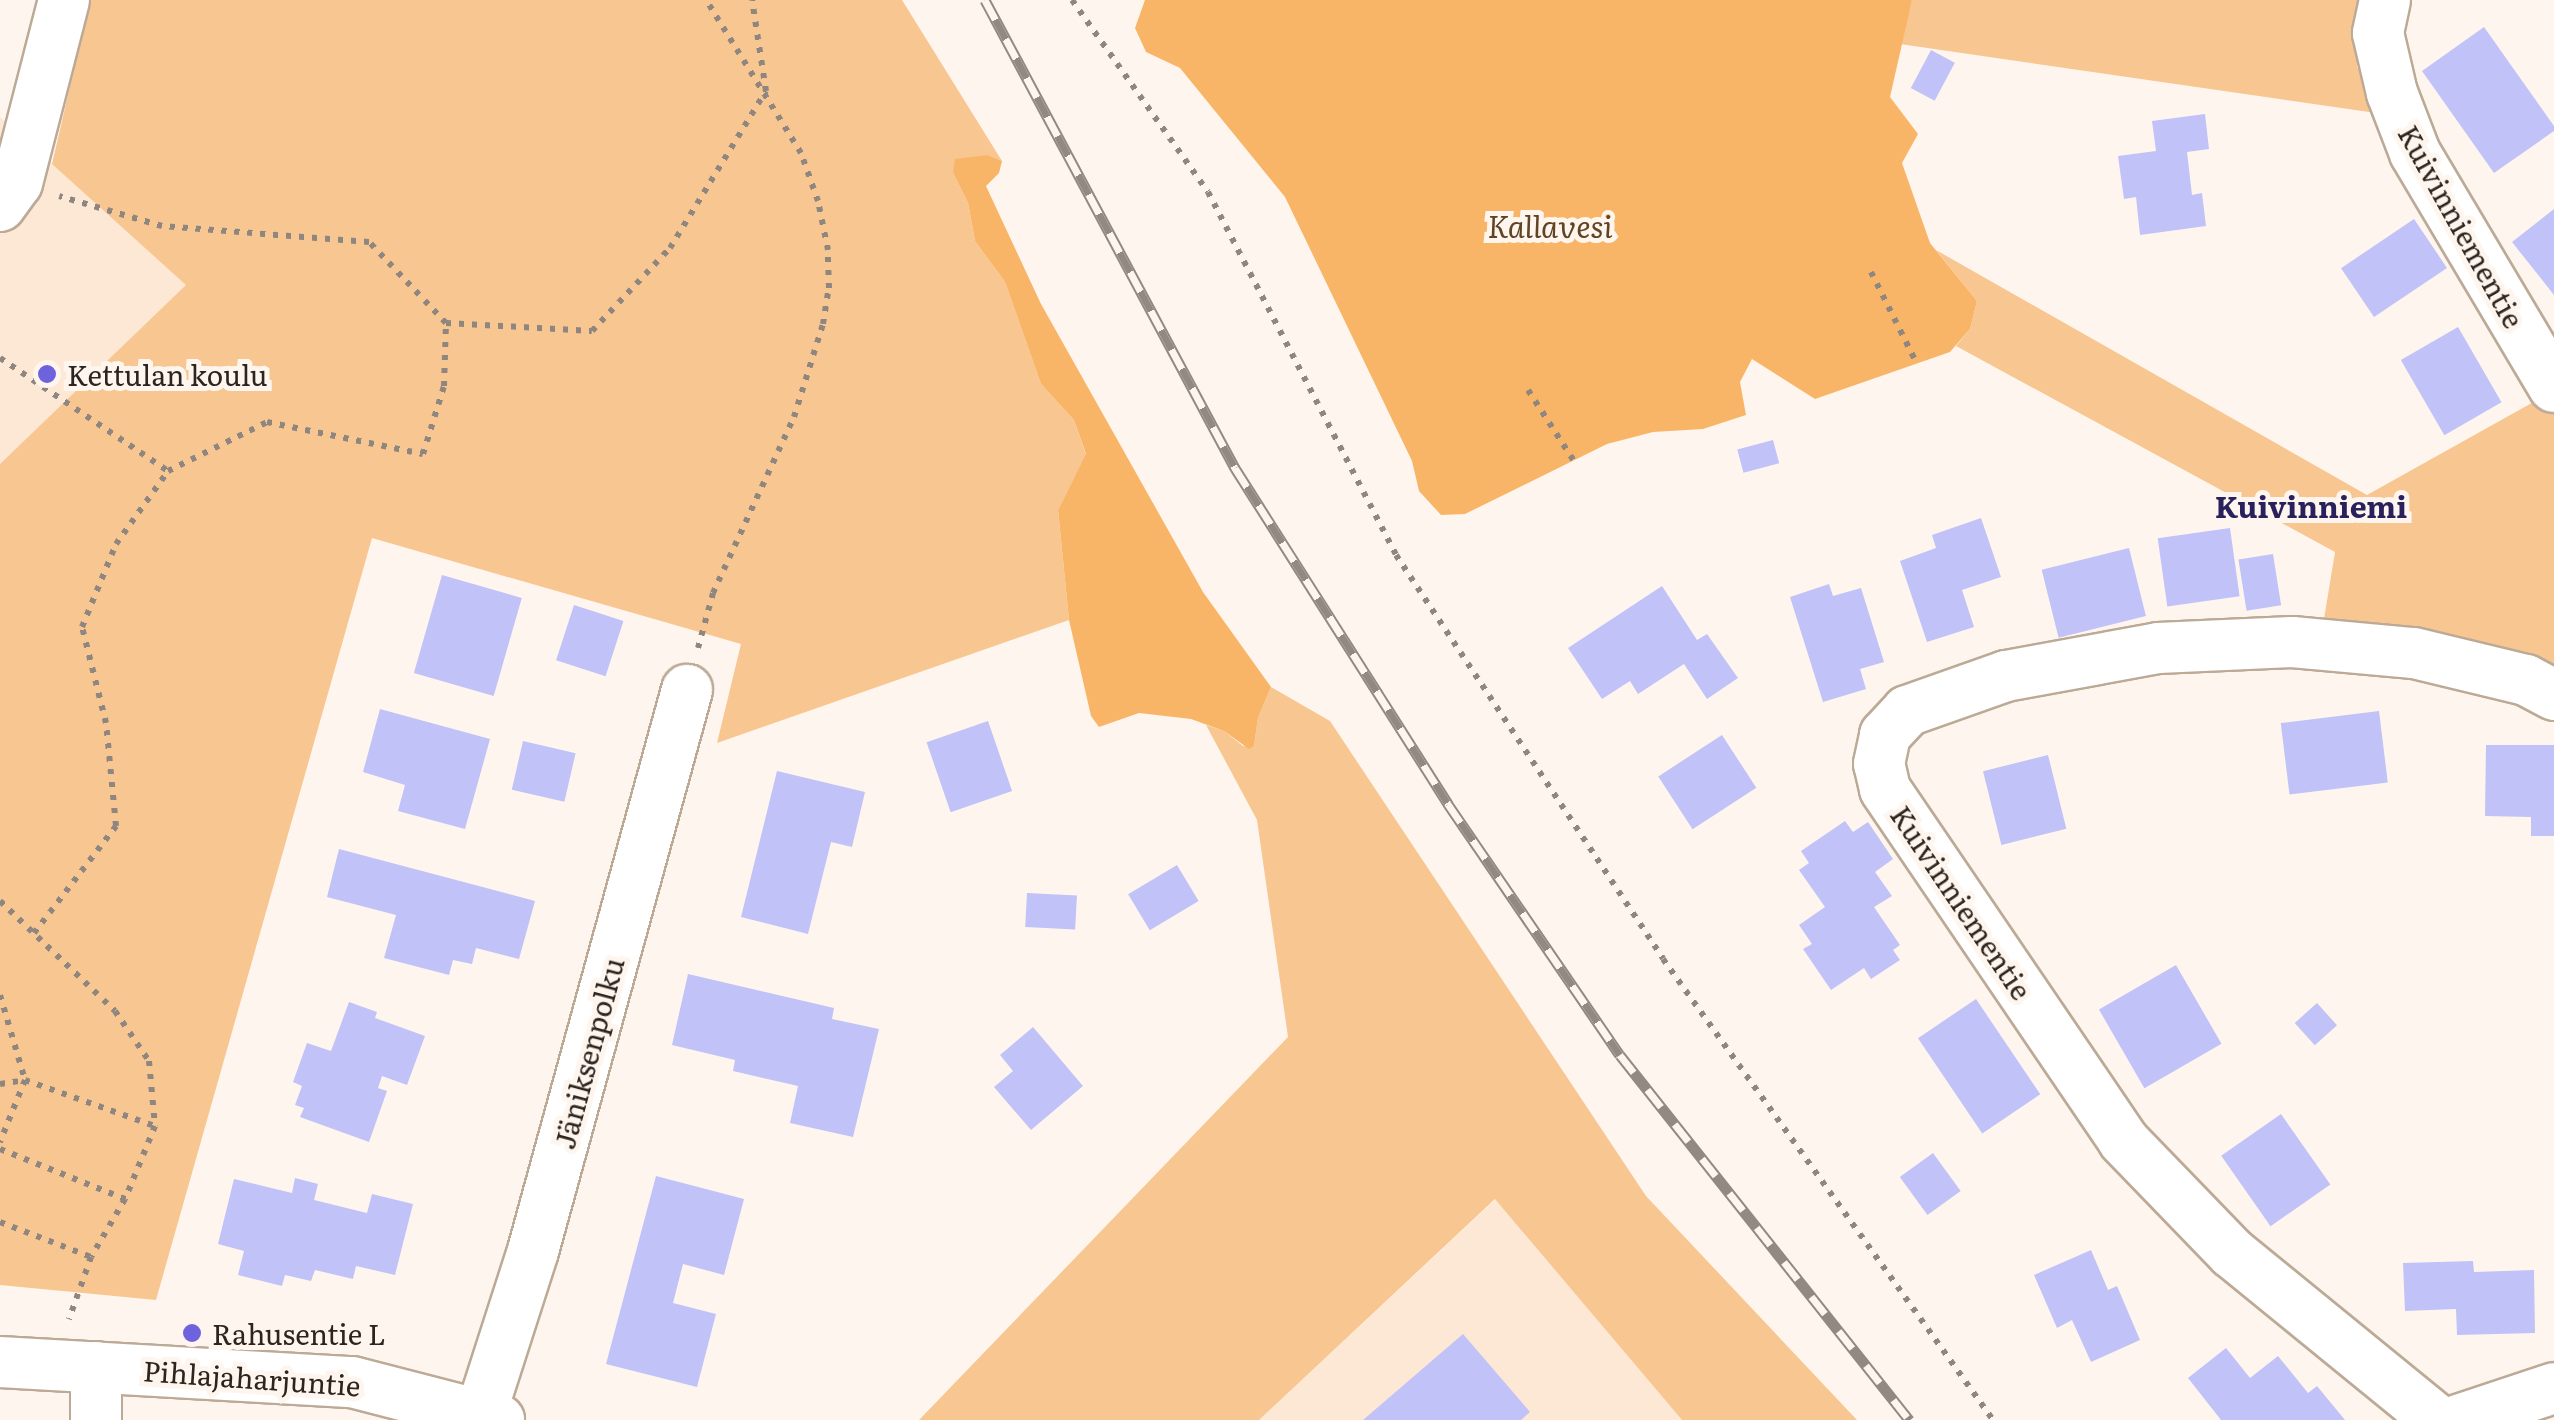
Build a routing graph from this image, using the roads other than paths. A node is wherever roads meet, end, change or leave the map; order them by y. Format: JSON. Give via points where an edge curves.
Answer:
{"nodes":[{"id":1,"x":64,"y":0,"type":"edge"},
{"id":2,"x":2385,"y":0,"type":"edge"},
{"id":3,"x":9,"y":195,"type":"edge"},
{"id":4,"x":2554,"y":387,"type":"edge"},
{"id":5,"x":687,"y":690,"type":"dead end"},
{"id":6,"x":2554,"y":695,"type":"edge"},
{"id":7,"x":0,"y":1362,"type":"edge"},
{"id":8,"x":80,"y":1366,"type":"junction"},
{"id":9,"x":2554,"y":1388,"type":"edge"},
{"id":10,"x":490,"y":1417,"type":"edge"},
{"id":11,"x":96,"y":1420,"type":"edge"},
{"id":12,"x":2436,"y":1420,"type":"edge"},
{"id":13,"x":2458,"y":1420,"type":"edge"}],
"edges":[{"from":1,"to":3,"type":"street"},
{"from":2,"to":4,"type":"street","name":"Kuivinniementie","via":[[2378,33],[2416,154]]},
{"from":5,"to":10,"type":"street","name":"Jäniksenpolku"},
{"from":6,"to":12,"type":"street","name":"Kuivinniementie","via":[[2526,680],[2414,653],[2292,642],[2158,648],[2006,676],[1907,711],[1885,735],[1879,764],[1885,790],[2124,1140],[2232,1252]]},
{"from":7,"to":8,"type":"street","name":"Pihlajaharjuntie"},
{"from":8,"to":10,"type":"street","name":"Pihlajaharjuntie","via":[[352,1382]]},
{"from":8,"to":11,"type":"street"},
{"from":9,"to":13,"type":"street"}]}
